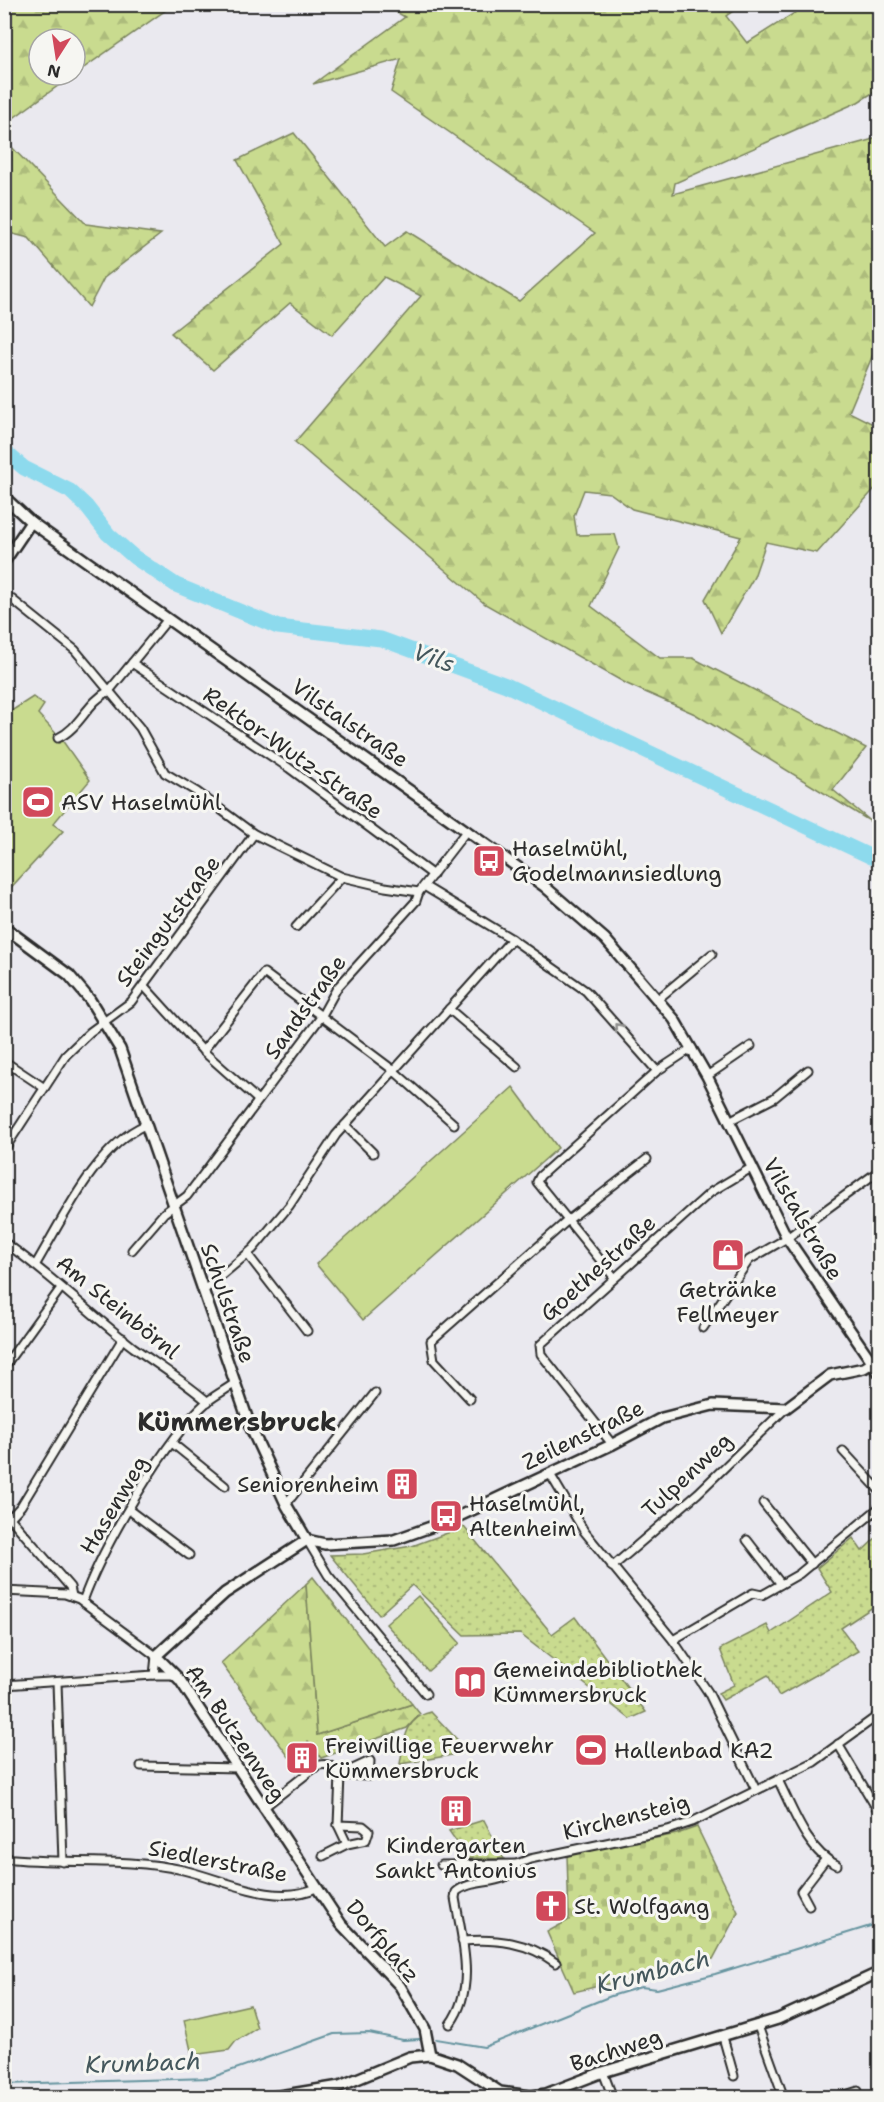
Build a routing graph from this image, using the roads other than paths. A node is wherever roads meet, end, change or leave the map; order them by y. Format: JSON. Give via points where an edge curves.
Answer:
{"nodes":[{"id":1,"x":4,"y":497,"type":"edge"},
{"id":2,"x":31,"y":522,"type":"junction"},
{"id":3,"x":4,"y":562,"type":"edge"},
{"id":4,"x":4,"y":593,"type":"edge"},
{"id":5,"x":168,"y":619,"type":"junction"},
{"id":6,"x":132,"y":663,"type":"junction"},
{"id":7,"x":109,"y":691,"type":"junction"},
{"id":8,"x":58,"y":738,"type":"dead end"},
{"id":9,"x":467,"y":830,"type":"junction"},
{"id":10,"x":255,"y":834,"type":"junction"},
{"id":11,"x":433,"y":875,"type":"junction"},
{"id":12,"x":342,"y":877,"type":"junction"},
{"id":13,"x":422,"y":889,"type":"junction"},
{"id":14,"x":4,"y":927,"type":"edge"},
{"id":15,"x":296,"y":927,"type":"dead end"},
{"id":16,"x":512,"y":939,"type":"junction"},
{"id":17,"x":712,"y":954,"type":"dead end"},
{"id":18,"x":144,"y":986,"type":"junction"},
{"id":19,"x":658,"y":999,"type":"junction"},
{"id":20,"x":449,"y":1009,"type":"junction"},
{"id":21,"x":321,"y":1017,"type":"junction"},
{"id":22,"x":104,"y":1023,"type":"junction"},
{"id":23,"x":751,"y":1046,"type":"dead end"},
{"id":24,"x":692,"y":1048,"type":"junction"},
{"id":25,"x":203,"y":1051,"type":"junction"},
{"id":26,"x":4,"y":1061,"type":"edge"},
{"id":27,"x":517,"y":1067,"type":"dead end"},
{"id":28,"x":393,"y":1070,"type":"junction"},
{"id":29,"x":808,"y":1070,"type":"dead end"},
{"id":30,"x":657,"y":1071,"type":"junction"},
{"id":31,"x":707,"y":1076,"type":"junction"},
{"id":32,"x":43,"y":1087,"type":"junction"},
{"id":33,"x":258,"y":1100,"type":"junction"},
{"id":34,"x":729,"y":1121,"type":"junction"},
{"id":35,"x":454,"y":1124,"type":"dead end"},
{"id":36,"x":145,"y":1125,"type":"junction"},
{"id":37,"x":345,"y":1125,"type":"junction"},
{"id":38,"x":4,"y":1150,"type":"edge"},
{"id":39,"x":372,"y":1153,"type":"dead end"},
{"id":40,"x":647,"y":1159,"type":"dead end"},
{"id":41,"x":751,"y":1168,"type":"junction"},
{"id":42,"x":879,"y":1170,"type":"edge"},
{"id":43,"x":173,"y":1207,"type":"junction"},
{"id":44,"x":567,"y":1221,"type":"junction"},
{"id":45,"x":787,"y":1238,"type":"junction"},
{"id":46,"x":4,"y":1242,"type":"edge"},
{"id":47,"x":132,"y":1250,"type":"dead end"},
{"id":48,"x":248,"y":1256,"type":"junction"},
{"id":49,"x":36,"y":1264,"type":"junction"},
{"id":50,"x":614,"y":1277,"type":"junction"},
{"id":51,"x":61,"y":1288,"type":"junction"},
{"id":52,"x":203,"y":1291,"type":"junction"},
{"id":53,"x":703,"y":1328,"type":"dead end"},
{"id":54,"x":307,"y":1331,"type":"dead end"},
{"id":55,"x":123,"y":1338,"type":"junction"},
{"id":56,"x":872,"y":1363,"type":"junction"},
{"id":57,"x":4,"y":1367,"type":"edge"},
{"id":58,"x":879,"y":1374,"type":"edge"},
{"id":59,"x":236,"y":1383,"type":"junction"},
{"id":60,"x":375,"y":1393,"type":"dead end"},
{"id":61,"x":470,"y":1400,"type":"dead end"},
{"id":62,"x":208,"y":1402,"type":"junction"},
{"id":63,"x":786,"y":1408,"type":"junction"},
{"id":64,"x":172,"y":1443,"type":"junction"},
{"id":65,"x":612,"y":1444,"type":"junction"},
{"id":66,"x":843,"y":1451,"type":"dead end"},
{"id":67,"x":550,"y":1474,"type":"junction"},
{"id":68,"x":225,"y":1486,"type":"dead end"},
{"id":69,"x":879,"y":1491,"type":"edge"},
{"id":70,"x":763,"y":1503,"type":"dead end"},
{"id":71,"x":286,"y":1504,"type":"junction"},
{"id":72,"x":879,"y":1507,"type":"edge"},
{"id":73,"x":129,"y":1510,"type":"junction"},
{"id":74,"x":4,"y":1511,"type":"edge"},
{"id":75,"x":10,"y":1518,"type":"junction"},
{"id":76,"x":307,"y":1540,"type":"junction"},
{"id":77,"x":747,"y":1540,"type":"dead end"},
{"id":78,"x":189,"y":1555,"type":"dead end"},
{"id":79,"x":812,"y":1564,"type":"junction"},
{"id":80,"x":612,"y":1567,"type":"junction"},
{"id":81,"x":781,"y":1584,"type":"junction"},
{"id":82,"x":4,"y":1591,"type":"edge"},
{"id":83,"x":72,"y":1596,"type":"junction"},
{"id":84,"x":83,"y":1600,"type":"junction"},
{"id":85,"x":673,"y":1640,"type":"junction"},
{"id":86,"x":156,"y":1656,"type":"junction"},
{"id":87,"x":154,"y":1674,"type":"junction"},
{"id":88,"x":175,"y":1675,"type":"junction"},
{"id":89,"x":57,"y":1682,"type":"junction"},
{"id":90,"x":4,"y":1685,"type":"edge"},
{"id":91,"x":426,"y":1694,"type":"dead end"},
{"id":92,"x":879,"y":1714,"type":"edge"},
{"id":93,"x":838,"y":1744,"type":"junction"},
{"id":94,"x":141,"y":1766,"type":"dead end"},
{"id":95,"x":239,"y":1768,"type":"junction"},
{"id":96,"x":778,"y":1780,"type":"junction"},
{"id":97,"x":756,"y":1790,"type":"junction"},
{"id":98,"x":263,"y":1808,"type":"junction"},
{"id":99,"x":879,"y":1811,"type":"edge"},
{"id":100,"x":338,"y":1825,"type":"junction"},
{"id":101,"x":347,"y":1844,"type":"junction"},
{"id":102,"x":323,"y":1856,"type":"dead end"},
{"id":103,"x":4,"y":1858,"type":"edge"},
{"id":104,"x":825,"y":1860,"type":"junction"},
{"id":105,"x":63,"y":1862,"type":"junction"},
{"id":106,"x":517,"y":1864,"type":"junction"},
{"id":107,"x":441,"y":1865,"type":"dead end"},
{"id":108,"x":837,"y":1865,"type":"dead end"},
{"id":109,"x":316,"y":1888,"type":"junction"},
{"id":110,"x":809,"y":1906,"type":"dead end"},
{"id":111,"x":462,"y":1941,"type":"junction"},
{"id":112,"x":556,"y":1963,"type":"dead end"},
{"id":113,"x":879,"y":1972,"type":"edge"},
{"id":114,"x":450,"y":2024,"type":"dead end"},
{"id":115,"x":758,"y":2026,"type":"junction"},
{"id":116,"x":723,"y":2037,"type":"junction"},
{"id":117,"x":430,"y":2051,"type":"junction"},
{"id":118,"x":603,"y":2072,"type":"junction"},
{"id":119,"x":735,"y":2076,"type":"dead end"},
{"id":120,"x":858,"y":2091,"type":"dead end"},
{"id":121,"x":521,"y":2096,"type":"edge"},
{"id":122,"x":267,"y":2097,"type":"edge"},
{"id":123,"x":613,"y":2097,"type":"edge"},
{"id":124,"x":784,"y":2097,"type":"edge"},
{"id":125,"x":835,"y":2097,"type":"edge"}],
"edges":[{"from":1,"to":2,"type":"street","name":"Vilstalstraße"},
{"from":2,"to":3,"type":"street"},
{"from":2,"to":5,"type":"street","name":"Vilstalstraße"},
{"from":4,"to":7,"type":"street","via":[[75,650]]},
{"from":5,"to":6,"type":"street"},
{"from":5,"to":9,"type":"street","name":"Vilstalstraße"},
{"from":6,"to":7,"type":"street"},
{"from":6,"to":11,"type":"street","name":"Rektor-Wutz-Straße","via":[[289,768]]},
{"from":7,"to":8,"type":"street","via":[[99,696],[68,734]]},
{"from":7,"to":10,"type":"street","via":[[140,728],[165,773]]},
{"from":9,"to":11,"type":"street","name":"Sandstraße"},
{"from":9,"to":19,"type":"street","name":"Vilstalstraße","via":[[573,910],[605,939]]},
{"from":10,"to":12,"type":"street"},
{"from":10,"to":18,"type":"street","name":"Steingutstraße"},
{"from":11,"to":13,"type":"street","name":"Sandstraße"},
{"from":12,"to":13,"type":"street","via":[[385,887]]},
{"from":12,"to":15,"type":"street"},
{"from":13,"to":16,"type":"street"},
{"from":13,"to":21,"type":"street","name":"Sandstraße","via":[[416,901],[337,988]]},
{"from":14,"to":22,"type":"street","name":"Schulstraße","via":[[69,975]]},
{"from":16,"to":20,"type":"street"},
{"from":30,"to":16,"type":"street","one_way":true,"via":[[586,991]]},
{"from":17,"to":19,"type":"street"},
{"from":18,"to":22,"type":"street","name":"Steingutstraße"},
{"from":18,"to":25,"type":"street"},
{"from":19,"to":24,"type":"street","name":"Vilstalstraße"},
{"from":20,"to":27,"type":"street"},
{"from":20,"to":28,"type":"street"},
{"from":21,"to":25,"type":"street","via":[[264,973]]},
{"from":21,"to":28,"type":"street"},
{"from":21,"to":33,"type":"street","name":"Sandstraße"},
{"from":22,"to":32,"type":"street","name":"Steingutstraße","via":[[66,1055]]},
{"from":22,"to":36,"type":"street","name":"Schulstraße","via":[[120,1049]]},
{"from":23,"to":31,"type":"street"},
{"from":24,"to":30,"type":"street"},
{"from":24,"to":31,"type":"street","name":"Vilstalstraße"},
{"from":25,"to":33,"type":"street"},
{"from":26,"to":32,"type":"street"},
{"from":28,"to":35,"type":"street"},
{"from":28,"to":37,"type":"street"},
{"from":29,"to":34,"type":"street","via":[[774,1098]]},
{"from":30,"to":44,"type":"street","via":[[540,1176],[537,1182]]},
{"from":31,"to":34,"type":"street","name":"Vilstalstraße"},
{"from":32,"to":38,"type":"street","name":"Steingutstraße"},
{"from":33,"to":43,"type":"street","name":"Sandstraße","via":[[187,1196]]},
{"from":34,"to":41,"type":"street","name":"Vilstalstraße"},
{"from":36,"to":43,"type":"street","name":"Schulstraße"},
{"from":36,"to":49,"type":"street","via":[[125,1136],[103,1158]]},
{"from":37,"to":39,"type":"street"},
{"from":37,"to":48,"type":"street","via":[[289,1206]]},
{"from":40,"to":44,"type":"street"},
{"from":41,"to":45,"type":"street","name":"Vilstalstraße"},
{"from":41,"to":50,"type":"street","name":"Goethestraße","via":[[711,1191]]},
{"from":42,"to":45,"type":"street"},
{"from":43,"to":47,"type":"street","name":"Sandstraße"},
{"from":43,"to":52,"type":"street","name":"Schulstraße"},
{"from":44,"to":50,"type":"street"},
{"from":44,"to":61,"type":"street","via":[[431,1341],[434,1360]]},
{"from":45,"to":53,"type":"street","via":[[750,1260]]},
{"from":45,"to":56,"type":"street","name":"Vilstalstraße"},
{"from":46,"to":49,"type":"street","name":"Am Steinbörnl"},
{"from":48,"to":52,"type":"street"},
{"from":48,"to":54,"type":"street"},
{"from":49,"to":51,"type":"street","name":"Am Steinbörnl"},
{"from":50,"to":65,"type":"street","name":"Goethestraße","via":[[539,1350]]},
{"from":51,"to":55,"type":"street","name":"Am Steinbörnl"},
{"from":51,"to":57,"type":"street"},
{"from":52,"to":59,"type":"street","name":"Schulstraße"},
{"from":55,"to":62,"type":"street","name":"Am Steinbörnl"},
{"from":55,"to":75,"type":"street"},
{"from":56,"to":58,"type":"street","name":"Vilstalstraße"},
{"from":56,"to":63,"type":"street","via":[[830,1375]]},
{"from":59,"to":62,"type":"street","name":"Hasenweg"},
{"from":59,"to":71,"type":"street","name":"Schulstraße","via":[[250,1426]]},
{"from":60,"to":71,"type":"street"},
{"from":62,"to":64,"type":"street","name":"Hasenweg"},
{"from":63,"to":65,"type":"street","name":"Zeilenstraße","via":[[713,1405],[662,1418]]},
{"from":63,"to":80,"type":"street","name":"Tulpenweg","via":[[698,1493]]},
{"from":64,"to":68,"type":"street"},
{"from":64,"to":73,"type":"street","name":"Hasenweg"},
{"from":65,"to":67,"type":"street","name":"Zeilenstraße"},
{"from":66,"to":69,"type":"street"},
{"from":67,"to":76,"type":"street","name":"Zeilenstraße","via":[[453,1519],[394,1540],[325,1544]]},
{"from":67,"to":80,"type":"street","via":[[584,1531]]},
{"from":70,"to":79,"type":"street"},
{"from":71,"to":76,"type":"street","name":"Schulstraße"},
{"from":72,"to":79,"type":"street"},
{"from":73,"to":78,"type":"street"},
{"from":73,"to":84,"type":"street","name":"Hasenweg","via":[[98,1564]]},
{"from":74,"to":75,"type":"street"},
{"from":75,"to":83,"type":"street","via":[[70,1587]]},
{"from":76,"to":86,"type":"street","via":[[225,1593]]},
{"from":76,"to":91,"type":"street","name":"Schulstraße","via":[[328,1575]]},
{"from":77,"to":81,"type":"street"},
{"from":79,"to":81,"type":"street"},
{"from":80,"to":85,"type":"street"},
{"from":81,"to":85,"type":"street","via":[[762,1595],[753,1593]]},
{"from":82,"to":83,"type":"street","name":"Am Butzenweg"},
{"from":83,"to":84,"type":"street","name":"Am Butzenweg"},
{"from":84,"to":86,"type":"street","name":"Am Butzenweg"},
{"from":85,"to":97,"type":"street","via":[[708,1692]]},
{"from":86,"to":87,"type":"street"},
{"from":86,"to":88,"type":"street","name":"Am Butzenweg"},
{"from":87,"to":88,"type":"street"},
{"from":87,"to":89,"type":"street"},
{"from":88,"to":95,"type":"street","name":"Am Butzenweg"},
{"from":89,"to":90,"type":"street"},
{"from":89,"to":105,"type":"street"},
{"from":92,"to":93,"type":"street","name":"Kirchensteig"},
{"from":93,"to":96,"type":"street","name":"Kirchensteig","via":[[814,1762]]},
{"from":93,"to":99,"type":"street"},
{"from":94,"to":95,"type":"street"},
{"from":95,"to":98,"type":"street","name":"Am Butzenweg"},
{"from":96,"to":97,"type":"street","name":"Kirchensteig"},
{"from":96,"to":104,"type":"street"},
{"from":97,"to":106,"type":"street","name":"Kirchensteig","via":[[668,1830]]},
{"from":98,"to":100,"type":"street","via":[[321,1765],[331,1766],[340,1775]]},
{"from":98,"to":109,"type":"street","name":"Am Butzenweg"},
{"from":100,"to":101,"type":"street"},
{"from":100,"to":101,"type":"street","via":[[363,1826],[369,1831],[366,1840]]},
{"from":101,"to":102,"type":"street"},
{"from":103,"to":105,"type":"street","name":"Siedlerstraße"},
{"from":104,"to":108,"type":"street"},
{"from":104,"to":110,"type":"street","via":[[801,1892]]},
{"from":105,"to":109,"type":"street","name":"Siedlerstraße","via":[[158,1865],[279,1894],[303,1894]]},
{"from":106,"to":107,"type":"street","name":"Kirchensteig"},
{"from":106,"to":111,"type":"street","via":[[507,1878],[464,1885],[456,1892]]},
{"from":109,"to":117,"type":"street","name":"Dorfplatz","via":[[341,1924],[393,1976],[425,2029]]},
{"from":111,"to":112,"type":"street","via":[[525,1945]]},
{"from":111,"to":114,"type":"street","via":[[466,1976],[463,1995]]},
{"from":113,"to":115,"type":"street","name":"Bachweg"},
{"from":115,"to":116,"type":"street","name":"Bachweg"},
{"from":115,"to":124,"type":"street"},
{"from":116,"to":118,"type":"street","name":"Bachweg"},
{"from":116,"to":119,"type":"street"},
{"from":117,"to":121,"type":"street","via":[[489,2087]]},
{"from":117,"to":122,"type":"street","via":[[340,2086]]},
{"from":118,"to":121,"type":"street","name":"Bachweg","via":[[546,2094]]},
{"from":118,"to":123,"type":"street"},
{"from":120,"to":125,"type":"street"}]}
